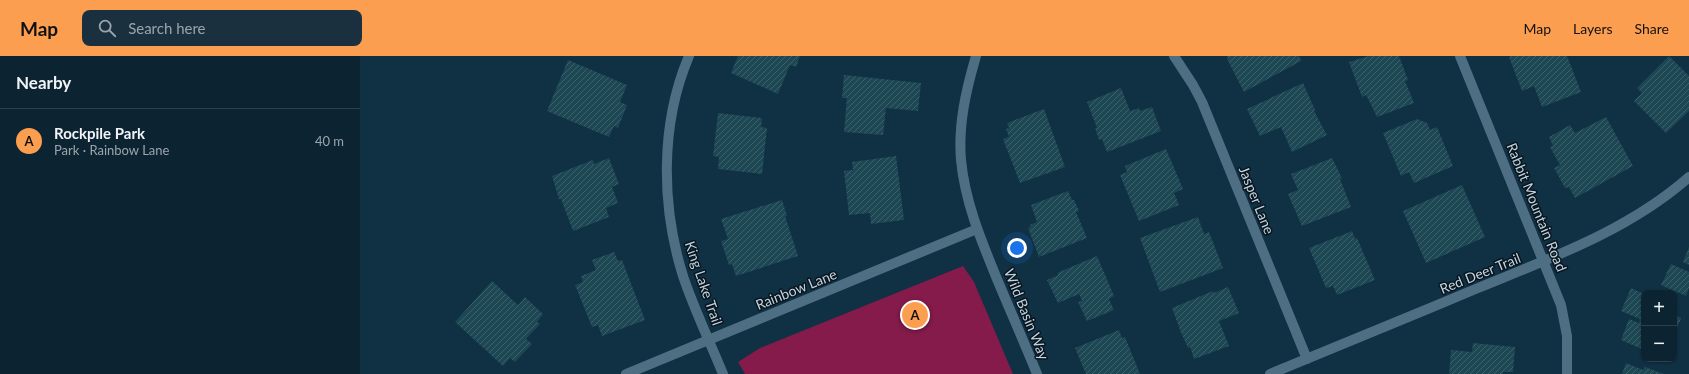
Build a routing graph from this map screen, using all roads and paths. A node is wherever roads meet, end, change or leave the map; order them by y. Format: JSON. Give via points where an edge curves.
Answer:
{"nodes":[{"id":1,"x":688,"y":56,"type":"edge"},
{"id":2,"x":976,"y":56,"type":"edge"},
{"id":3,"x":1174,"y":56,"type":"edge"},
{"id":4,"x":1460,"y":56,"type":"edge"},
{"id":5,"x":1689,"y":177,"type":"edge"},
{"id":6,"x":977,"y":230,"type":"junction"},
{"id":7,"x":1544,"y":261,"type":"junction"},
{"id":8,"x":709,"y":340,"type":"junction"},
{"id":9,"x":1307,"y":359,"type":"junction"},
{"id":10,"x":626,"y":374,"type":"edge"},
{"id":11,"x":724,"y":374,"type":"edge"},
{"id":12,"x":1037,"y":374,"type":"edge"},
{"id":13,"x":1270,"y":374,"type":"edge"},
{"id":14,"x":1567,"y":374,"type":"edge"}],
"edges":[{"from":1,"to":8,"type":"street","name":"King Lake Trail","via":[[673,110],[668,150],[667,191],[673,236],[683,275]]},
{"from":2,"to":6,"type":"street","name":"Wild Basin Way","via":[[967,87],[961,125],[961,159],[966,193]]},
{"from":3,"to":9,"type":"street","name":"Jasper Lane","via":[[1202,102]]},
{"from":4,"to":7,"type":"street","name":"Rabbit Mountain Road"},
{"from":5,"to":7,"type":"street","name":"Red Deer Trail","via":[[1639,214],[1601,236]]},
{"from":6,"to":8,"type":"street","name":"Rainbow Lane"},
{"from":6,"to":12,"type":"street","name":"Wild Basin Way"},
{"from":7,"to":9,"type":"street","name":"Red Deer Trail"},
{"from":7,"to":14,"type":"street","name":"Rabbit Mountain Road","via":[[1560,305],[1567,336]]},
{"from":8,"to":10,"type":"street","name":"Rainbow Lane"},
{"from":8,"to":11,"type":"street","name":"King Lake Trail"},
{"from":9,"to":13,"type":"street","name":"Red Deer Trail"}]}
